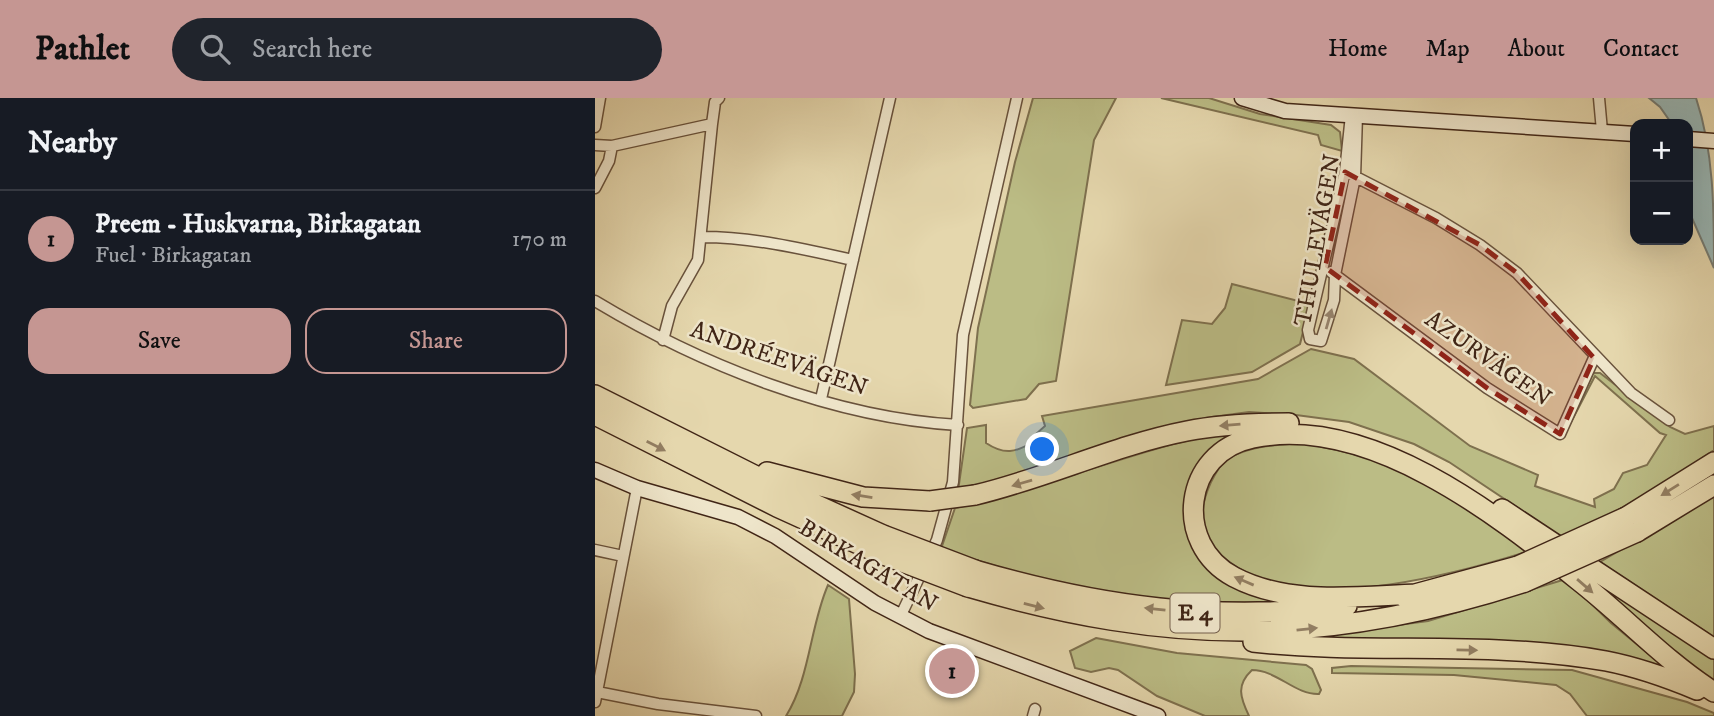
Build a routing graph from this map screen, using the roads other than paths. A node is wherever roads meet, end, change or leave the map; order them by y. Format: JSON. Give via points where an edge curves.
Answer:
{"nodes":[{"id":1,"x":600,"y":98,"type":"edge"},
{"id":2,"x":719,"y":98,"type":"edge"},
{"id":3,"x":890,"y":98,"type":"edge"},
{"id":4,"x":1017,"y":98,"type":"edge"},
{"id":5,"x":1242,"y":98,"type":"edge"},
{"id":6,"x":1599,"y":98,"type":"edge"},
{"id":7,"x":1354,"y":115,"type":"junction"},
{"id":8,"x":712,"y":124,"type":"junction"},
{"id":9,"x":595,"y":127,"type":"edge"},
{"id":10,"x":1602,"y":131,"type":"junction"},
{"id":11,"x":1630,"y":134,"type":"edge"},
{"id":12,"x":1693,"y":139,"type":"edge"},
{"id":13,"x":1714,"y":141,"type":"edge"},
{"id":14,"x":595,"y":145,"type":"edge"},
{"id":15,"x":612,"y":146,"type":"junction"},
{"id":16,"x":1350,"y":174,"type":"junction"},
{"id":17,"x":595,"y":188,"type":"edge"},
{"id":18,"x":702,"y":237,"type":"junction"},
{"id":19,"x":853,"y":260,"type":"junction"},
{"id":20,"x":1325,"y":267,"type":"junction"},
{"id":21,"x":1335,"y":275,"type":"junction"},
{"id":22,"x":595,"y":301,"type":"edge"},
{"id":23,"x":663,"y":340,"type":"junction"},
{"id":24,"x":1594,"y":358,"type":"junction"},
{"id":25,"x":595,"y":395,"type":"edge"},
{"id":26,"x":821,"y":399,"type":"junction"},
{"id":27,"x":595,"y":415,"type":"edge"},
{"id":28,"x":1669,"y":420,"type":"dead end"},
{"id":29,"x":958,"y":425,"type":"junction"},
{"id":30,"x":678,"y":438,"type":"junction"},
{"id":31,"x":1714,"y":462,"type":"edge"},
{"id":32,"x":595,"y":470,"type":"edge"},
{"id":33,"x":1714,"y":485,"type":"edge"},
{"id":34,"x":637,"y":488,"type":"junction"},
{"id":35,"x":1632,"y":525,"type":"junction"},
{"id":36,"x":880,"y":544,"type":"junction"},
{"id":37,"x":595,"y":550,"type":"edge"},
{"id":38,"x":623,"y":556,"type":"junction"},
{"id":39,"x":1522,"y":574,"type":"junction"},
{"id":40,"x":972,"y":579,"type":"junction"},
{"id":41,"x":1417,"y":594,"type":"junction"},
{"id":42,"x":901,"y":617,"type":"junction"},
{"id":43,"x":1190,"y":631,"type":"junction"},
{"id":44,"x":1714,"y":649,"type":"edge"},
{"id":45,"x":1714,"y":694,"type":"edge"},
{"id":46,"x":596,"y":697,"type":"edge"},
{"id":47,"x":756,"y":716,"type":"edge"},
{"id":48,"x":1158,"y":716,"type":"edge"}],
"edges":[{"from":1,"to":9,"type":"street"},
{"from":2,"to":8,"type":"street"},
{"from":3,"to":19,"type":"street"},
{"from":4,"to":29,"type":"street","via":[[963,335]]},
{"from":5,"to":7,"type":"street","via":[[1285,111]]},
{"from":6,"to":10,"type":"street"},
{"from":7,"to":10,"type":"street"},
{"from":7,"to":16,"type":"street","name":"THULEVÄGEN"},
{"from":8,"to":15,"type":"street"},
{"from":8,"to":18,"type":"street"},
{"from":10,"to":11,"type":"street"},
{"from":12,"to":13,"type":"street"},
{"from":14,"to":15,"type":"street"},
{"from":15,"to":17,"type":"street"},
{"from":16,"to":20,"type":"street","name":"THULEVÄGEN"},
{"from":16,"to":21,"type":"street","name":"THULEVÄGEN"},
{"from":16,"to":24,"type":"street","via":[[1481,245],[1517,273]]},
{"from":18,"to":19,"type":"street","via":[[796,247]]},
{"from":18,"to":23,"type":"street","via":[[698,260],[672,306]]},
{"from":19,"to":26,"type":"street"},
{"from":20,"to":21,"type":"street","name":"AZURVÄGEN"},
{"from":20,"to":21,"type":"street","name":"THULEVÄGEN","one_way":true,"via":[[1308,330],[1315,342],[1321,341],[1329,321]]},
{"from":21,"to":24,"type":"street","name":"AZURVÄGEN","via":[[1487,388],[1560,434]]},
{"from":22,"to":23,"type":"street","name":"ANDRÉEVÄGEN"},
{"from":23,"to":26,"type":"street","name":"ANDRÉEVÄGEN","via":[[717,364]]},
{"from":24,"to":28,"type":"street"},
{"from":25,"to":30,"type":"highway","number":"E 4"},
{"from":26,"to":29,"type":"street","name":"ANDRÉEVÄGEN","via":[[907,422]]},
{"from":27,"to":36,"type":"highway","number":"E 4","one_way":true,"via":[[777,507]]},
{"from":29,"to":42,"type":"street","via":[[946,515]]},
{"from":30,"to":36,"type":"highway","number":"E 4"},
{"from":44,"to":30,"type":"highway","one_way":true,"bridge":true,"via":[[1458,481],[1394,447],[1331,428],[1259,423],[1185,431],[1020,485],[930,501],[825,489],[756,469]]},
{"from":31,"to":35,"type":"highway","number":"E 4","one_way":true},
{"from":32,"to":34,"type":"street","name":"BIRKAGATAN"},
{"from":33,"to":35,"type":"highway","number":"E 4"},
{"from":34,"to":38,"type":"street"},
{"from":34,"to":42,"type":"street","name":"BIRKAGATAN","via":[[738,517]]},
{"from":35,"to":39,"type":"highway","number":"E 4","bridge":true},
{"from":36,"to":40,"type":"highway","number":"E 4","bridge":true},
{"from":37,"to":38,"type":"street"},
{"from":38,"to":46,"type":"street"},
{"from":39,"to":41,"type":"highway","number":"E 4"},
{"from":43,"to":39,"type":"highway","number":"E 4","one_way":true,"via":[[1299,631],[1359,624],[1425,612]]},
{"from":41,"to":40,"type":"highway","number":"E 4","one_way":true,"via":[[1298,612],[1192,613],[1104,603]]},
{"from":40,"to":43,"type":"highway","number":"E 4","one_way":true,"via":[[1034,607],[1100,621]]},
{"from":41,"to":45,"type":"highway","one_way":true,"via":[[1310,596],[1235,578],[1206,552],[1195,528],[1193,502],[1205,470],[1233,445],[1272,435],[1337,440],[1386,456],[1448,488],[1518,536],[1580,581]]},
{"from":42,"to":48,"type":"street","name":"BIRKAGATAN"},
{"from":43,"to":45,"type":"highway","one_way":true,"via":[[1286,645],[1567,655],[1642,670]]},
{"from":46,"to":47,"type":"street"}]}
